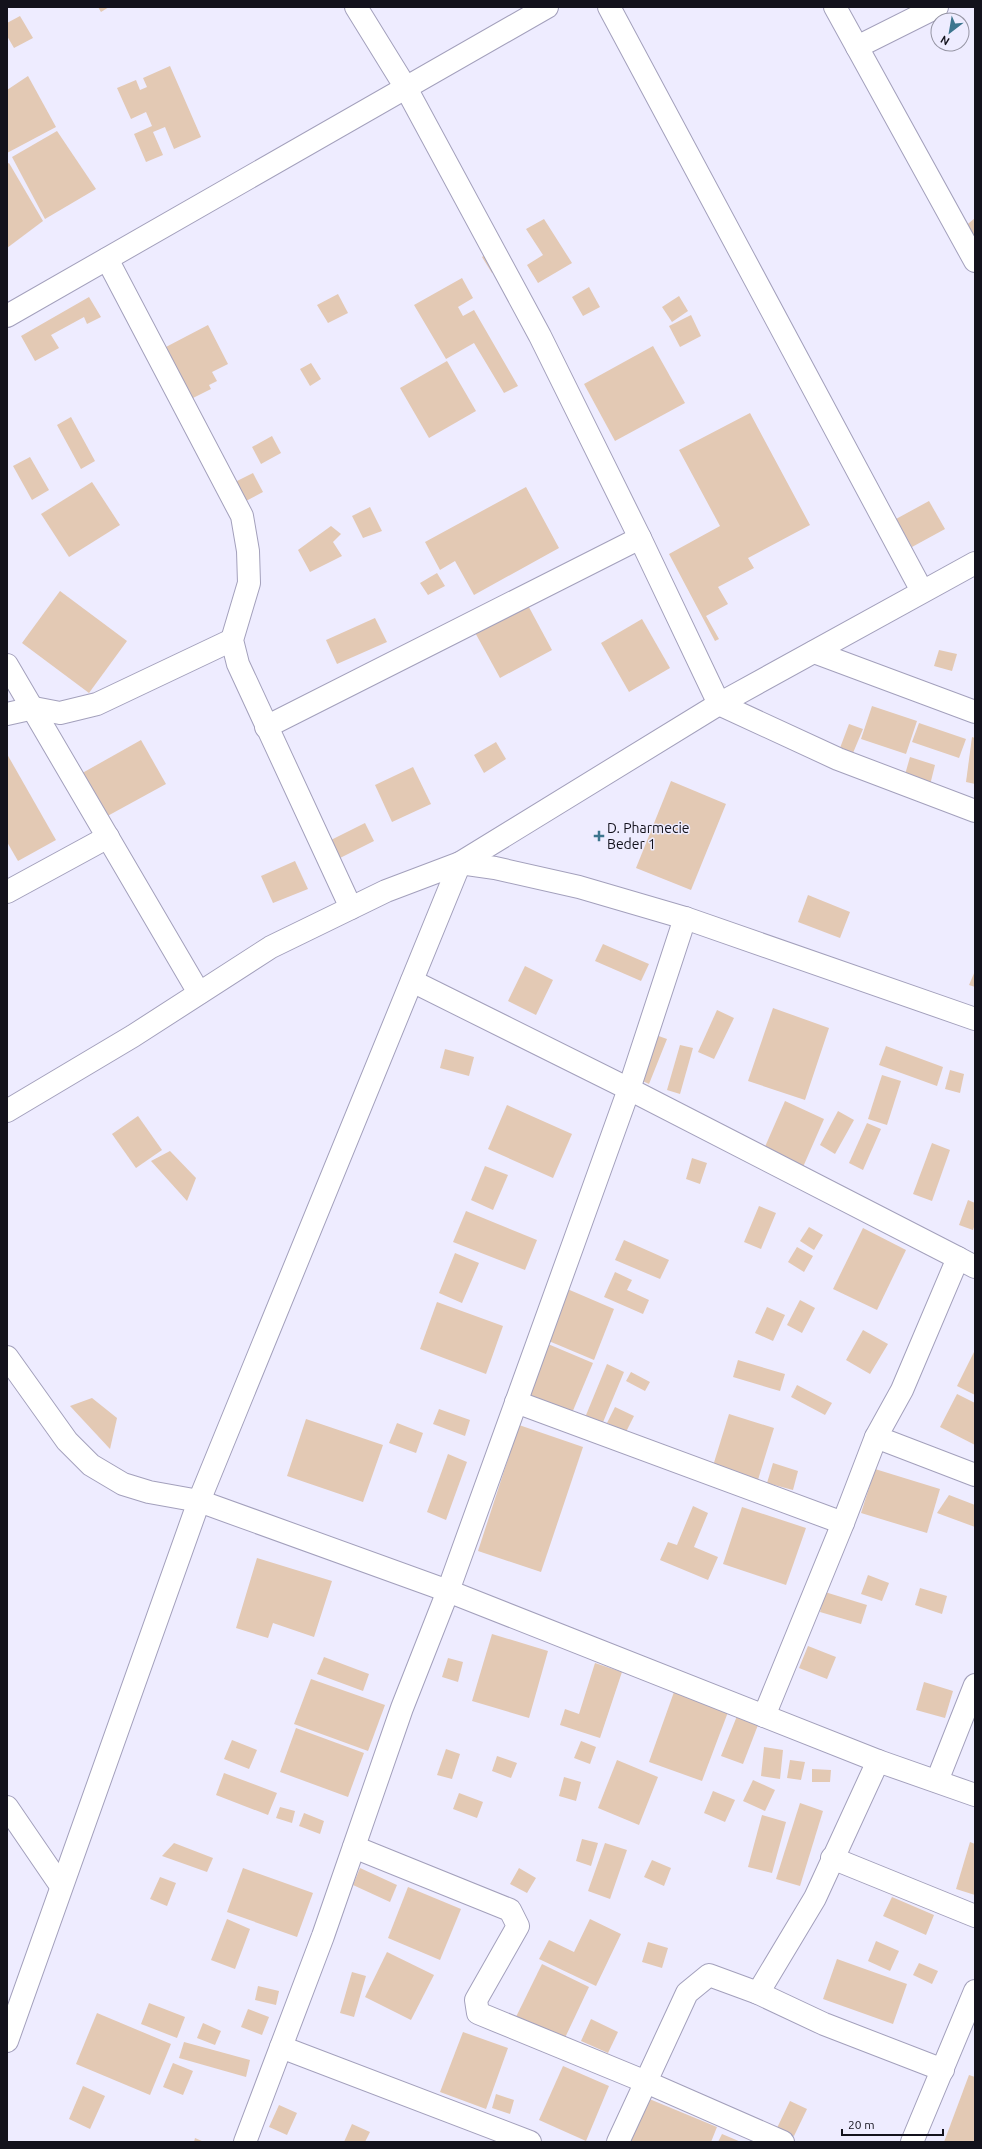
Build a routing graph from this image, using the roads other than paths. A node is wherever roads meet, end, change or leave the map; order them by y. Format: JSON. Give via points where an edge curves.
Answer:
{"nodes":[{"id":1,"x":356,"y":7,"type":"edge"},
{"id":2,"x":548,"y":7,"type":"edge"},
{"id":3,"x":610,"y":7,"type":"edge"},
{"id":4,"x":835,"y":7,"type":"edge"},
{"id":5,"x":937,"y":7,"type":"edge"},
{"id":6,"x":857,"y":47,"type":"junction"},
{"id":7,"x":406,"y":88,"type":"junction"},
{"id":8,"x":107,"y":259,"type":"junction"},
{"id":9,"x":975,"y":261,"type":"edge"},
{"id":10,"x":7,"y":316,"type":"edge"},
{"id":11,"x":640,"y":538,"type":"junction"},
{"id":12,"x":975,"y":563,"type":"edge"},
{"id":13,"x":922,"y":591,"type":"junction"},
{"id":14,"x":232,"y":640,"type":"junction"},
{"id":15,"x":814,"y":652,"type":"junction"},
{"id":16,"x":7,"y":665,"type":"edge"},
{"id":17,"x":719,"y":704,"type":"junction"},
{"id":18,"x":34,"y":708,"type":"junction"},
{"id":19,"x":975,"y":712,"type":"edge"},
{"id":20,"x":7,"y":714,"type":"edge"},
{"id":21,"x":266,"y":728,"type":"junction"},
{"id":22,"x":975,"y":811,"type":"edge"},
{"id":23,"x":108,"y":837,"type":"junction"},
{"id":24,"x":460,"y":863,"type":"junction"},
{"id":25,"x":7,"y":892,"type":"edge"},
{"id":26,"x":351,"y":908,"type":"junction"},
{"id":27,"x":685,"y":918,"type":"junction"},
{"id":28,"x":412,"y":981,"type":"junction"},
{"id":29,"x":198,"y":993,"type":"junction"},
{"id":30,"x":975,"y":1019,"type":"edge"},
{"id":31,"x":629,"y":1089,"type":"junction"},
{"id":32,"x":7,"y":1111,"type":"edge"},
{"id":33,"x":967,"y":1262,"type":"edge"},
{"id":34,"x":7,"y":1357,"type":"edge"},
{"id":35,"x":516,"y":1402,"type":"junction"},
{"id":36,"x":876,"y":1437,"type":"junction"},
{"id":37,"x":975,"y":1475,"type":"edge"},
{"id":38,"x":199,"y":1501,"type":"junction"},
{"id":39,"x":843,"y":1523,"type":"junction"},
{"id":40,"x":448,"y":1591,"type":"junction"},
{"id":41,"x":975,"y":1685,"type":"edge"},
{"id":42,"x":764,"y":1716,"type":"junction"},
{"id":43,"x":878,"y":1761,"type":"junction"},
{"id":44,"x":937,"y":1781,"type":"junction"},
{"id":45,"x":975,"y":1795,"type":"edge"},
{"id":46,"x":7,"y":1807,"type":"edge"},
{"id":47,"x":354,"y":1847,"type":"junction"},
{"id":48,"x":832,"y":1858,"type":"junction"},
{"id":49,"x":61,"y":1886,"type":"junction"},
{"id":50,"x":975,"y":1916,"type":"edge"},
{"id":51,"x":975,"y":1991,"type":"edge"},
{"id":52,"x":758,"y":1993,"type":"junction"},
{"id":53,"x":11,"y":2016,"type":"edge"},
{"id":54,"x":7,"y":2041,"type":"edge"},
{"id":55,"x":281,"y":2047,"type":"junction"},
{"id":56,"x":944,"y":2070,"type":"junction"},
{"id":57,"x":646,"y":2082,"type":"junction"},
{"id":58,"x":245,"y":2142,"type":"edge"},
{"id":59,"x":530,"y":2142,"type":"edge"},
{"id":60,"x":618,"y":2142,"type":"edge"},
{"id":61,"x":783,"y":2142,"type":"edge"},
{"id":62,"x":912,"y":2142,"type":"edge"}],
"edges":[{"from":1,"to":7,"type":"street"},
{"from":2,"to":7,"type":"street"},
{"from":3,"to":13,"type":"street"},
{"from":4,"to":6,"type":"street"},
{"from":5,"to":6,"type":"street"},
{"from":6,"to":9,"type":"street"},
{"from":7,"to":8,"type":"street"},
{"from":7,"to":11,"type":"street","via":[[540,336]]},
{"from":8,"to":10,"type":"street"},
{"from":8,"to":14,"type":"street","via":[[242,516],[248,551],[249,583]]},
{"from":11,"to":17,"type":"street"},
{"from":11,"to":21,"type":"street"},
{"from":12,"to":13,"type":"street"},
{"from":13,"to":15,"type":"street"},
{"from":14,"to":18,"type":"street","via":[[97,704],[60,713]]},
{"from":14,"to":21,"type":"street","via":[[238,664]]},
{"from":15,"to":17,"type":"street"},
{"from":15,"to":19,"type":"street"},
{"from":16,"to":18,"type":"street"},
{"from":17,"to":22,"type":"street","via":[[838,760]]},
{"from":17,"to":24,"type":"street"},
{"from":18,"to":20,"type":"street","via":[[15,710]]},
{"from":18,"to":23,"type":"street"},
{"from":21,"to":26,"type":"street"},
{"from":23,"to":25,"type":"street"},
{"from":23,"to":29,"type":"street"},
{"from":24,"to":26,"type":"street","via":[[386,891]]},
{"from":24,"to":27,"type":"street","via":[[565,884]]},
{"from":24,"to":28,"type":"street"},
{"from":26,"to":29,"type":"street","via":[[272,947]]},
{"from":27,"to":30,"type":"street"},
{"from":27,"to":31,"type":"street"},
{"from":28,"to":31,"type":"street"},
{"from":28,"to":38,"type":"street"},
{"from":29,"to":32,"type":"street"},
{"from":31,"to":33,"type":"street"},
{"from":31,"to":35,"type":"street"},
{"from":33,"to":36,"type":"street"},
{"from":34,"to":38,"type":"street","via":[[66,1441],[91,1465],[123,1484],[149,1492]]},
{"from":35,"to":39,"type":"street"},
{"from":35,"to":40,"type":"street"},
{"from":36,"to":37,"type":"street"},
{"from":36,"to":39,"type":"street"},
{"from":38,"to":40,"type":"street"},
{"from":38,"to":49,"type":"street"},
{"from":39,"to":42,"type":"street"},
{"from":40,"to":42,"type":"street"},
{"from":40,"to":47,"type":"street","via":[[402,1708]]},
{"from":41,"to":44,"type":"street"},
{"from":42,"to":43,"type":"street"},
{"from":43,"to":44,"type":"street"},
{"from":43,"to":48,"type":"street"},
{"from":44,"to":45,"type":"street"},
{"from":46,"to":49,"type":"street"},
{"from":47,"to":55,"type":"street"},
{"from":47,"to":57,"type":"street","via":[[510,1910],[518,1926],[476,2000],[478,2013]]},
{"from":48,"to":50,"type":"street"},
{"from":48,"to":52,"type":"street","via":[[815,1898]]},
{"from":49,"to":53,"type":"street"},
{"from":51,"to":56,"type":"street"},
{"from":52,"to":56,"type":"street","via":[[824,2024]]},
{"from":52,"to":57,"type":"street","via":[[709,1975],[687,1993]]},
{"from":53,"to":54,"type":"street"},
{"from":55,"to":58,"type":"street"},
{"from":55,"to":59,"type":"street"},
{"from":56,"to":62,"type":"street"},
{"from":57,"to":60,"type":"street"},
{"from":57,"to":61,"type":"street"}]}
